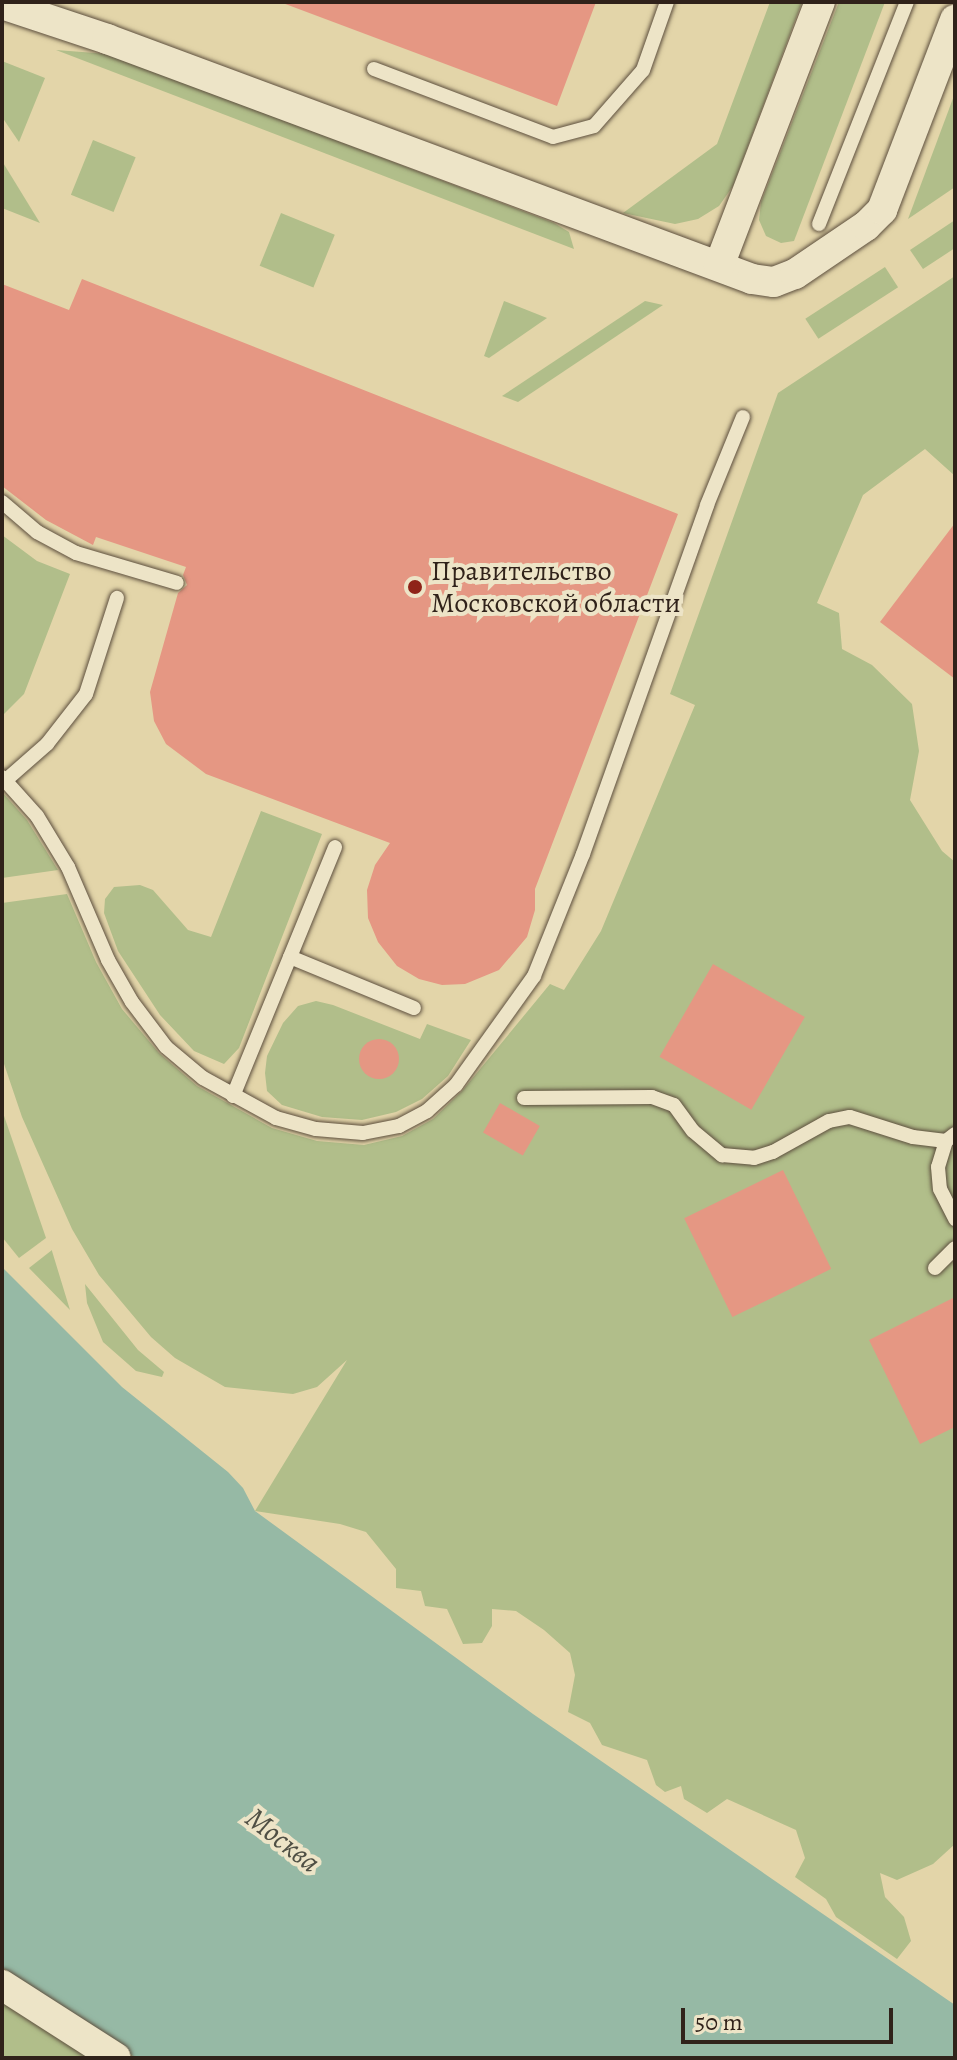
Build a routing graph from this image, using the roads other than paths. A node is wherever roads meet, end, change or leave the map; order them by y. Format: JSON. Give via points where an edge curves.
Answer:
{"nodes":[{"id":1,"x":667,"y":2,"type":"edge"},
{"id":2,"x":820,"y":2,"type":"edge"},
{"id":3,"x":907,"y":2,"type":"edge"},
{"id":4,"x":2,"y":4,"type":"edge"},
{"id":5,"x":955,"y":20,"type":"edge"},
{"id":6,"x":374,"y":69,"type":"dead end"},
{"id":7,"x":819,"y":224,"type":"dead end"},
{"id":8,"x":719,"y":266,"type":"junction"},
{"id":9,"x":743,"y":417,"type":"dead end"},
{"id":10,"x":2,"y":502,"type":"edge"},
{"id":11,"x":177,"y":583,"type":"dead end"},
{"id":12,"x":117,"y":598,"type":"dead end"},
{"id":13,"x":4,"y":778,"type":"edge"},
{"id":14,"x":335,"y":847,"type":"dead end"},
{"id":15,"x":290,"y":957,"type":"junction"},
{"id":16,"x":414,"y":1008,"type":"dead end"},
{"id":17,"x":233,"y":1096,"type":"junction"},
{"id":18,"x":524,"y":1098,"type":"dead end"},
{"id":19,"x":950,"y":1138,"type":"edge"},
{"id":20,"x":955,"y":1219,"type":"edge"},
{"id":21,"x":955,"y":1248,"type":"edge"},
{"id":22,"x":935,"y":1268,"type":"dead end"},
{"id":23,"x":2,"y":1985,"type":"edge"},
{"id":24,"x":116,"y":2058,"type":"edge"}],
"edges":[{"from":1,"to":6,"type":"lane","via":[[643,70],[594,126],[553,137]]},
{"from":2,"to":8,"type":"street"},
{"from":3,"to":7,"type":"lane"},
{"from":4,"to":8,"type":"street"},
{"from":5,"to":8,"type":"street","via":[[882,210],[795,274],[774,282]]},
{"from":9,"to":17,"type":"lane","via":[[534,976],[481,1052],[427,1111],[399,1126],[363,1133],[316,1129],[276,1118]]},
{"from":10,"to":11,"type":"lane","via":[[37,532],[76,553]]},
{"from":12,"to":13,"type":"lane","via":[[86,694],[47,744]]},
{"from":13,"to":17,"type":"lane","via":[[37,816],[68,867],[132,1002],[166,1047]]},
{"from":14,"to":15,"type":"lane"},
{"from":15,"to":16,"type":"lane"},
{"from":15,"to":17,"type":"lane"},
{"from":18,"to":19,"type":"lane","via":[[652,1097],[674,1105],[693,1131],[722,1155],[754,1158],[829,1121],[850,1117],[913,1137]]},
{"from":19,"to":20,"type":"lane","via":[[938,1167],[940,1189]]},
{"from":21,"to":22,"type":"lane"},
{"from":23,"to":24,"type":"street"}]}
